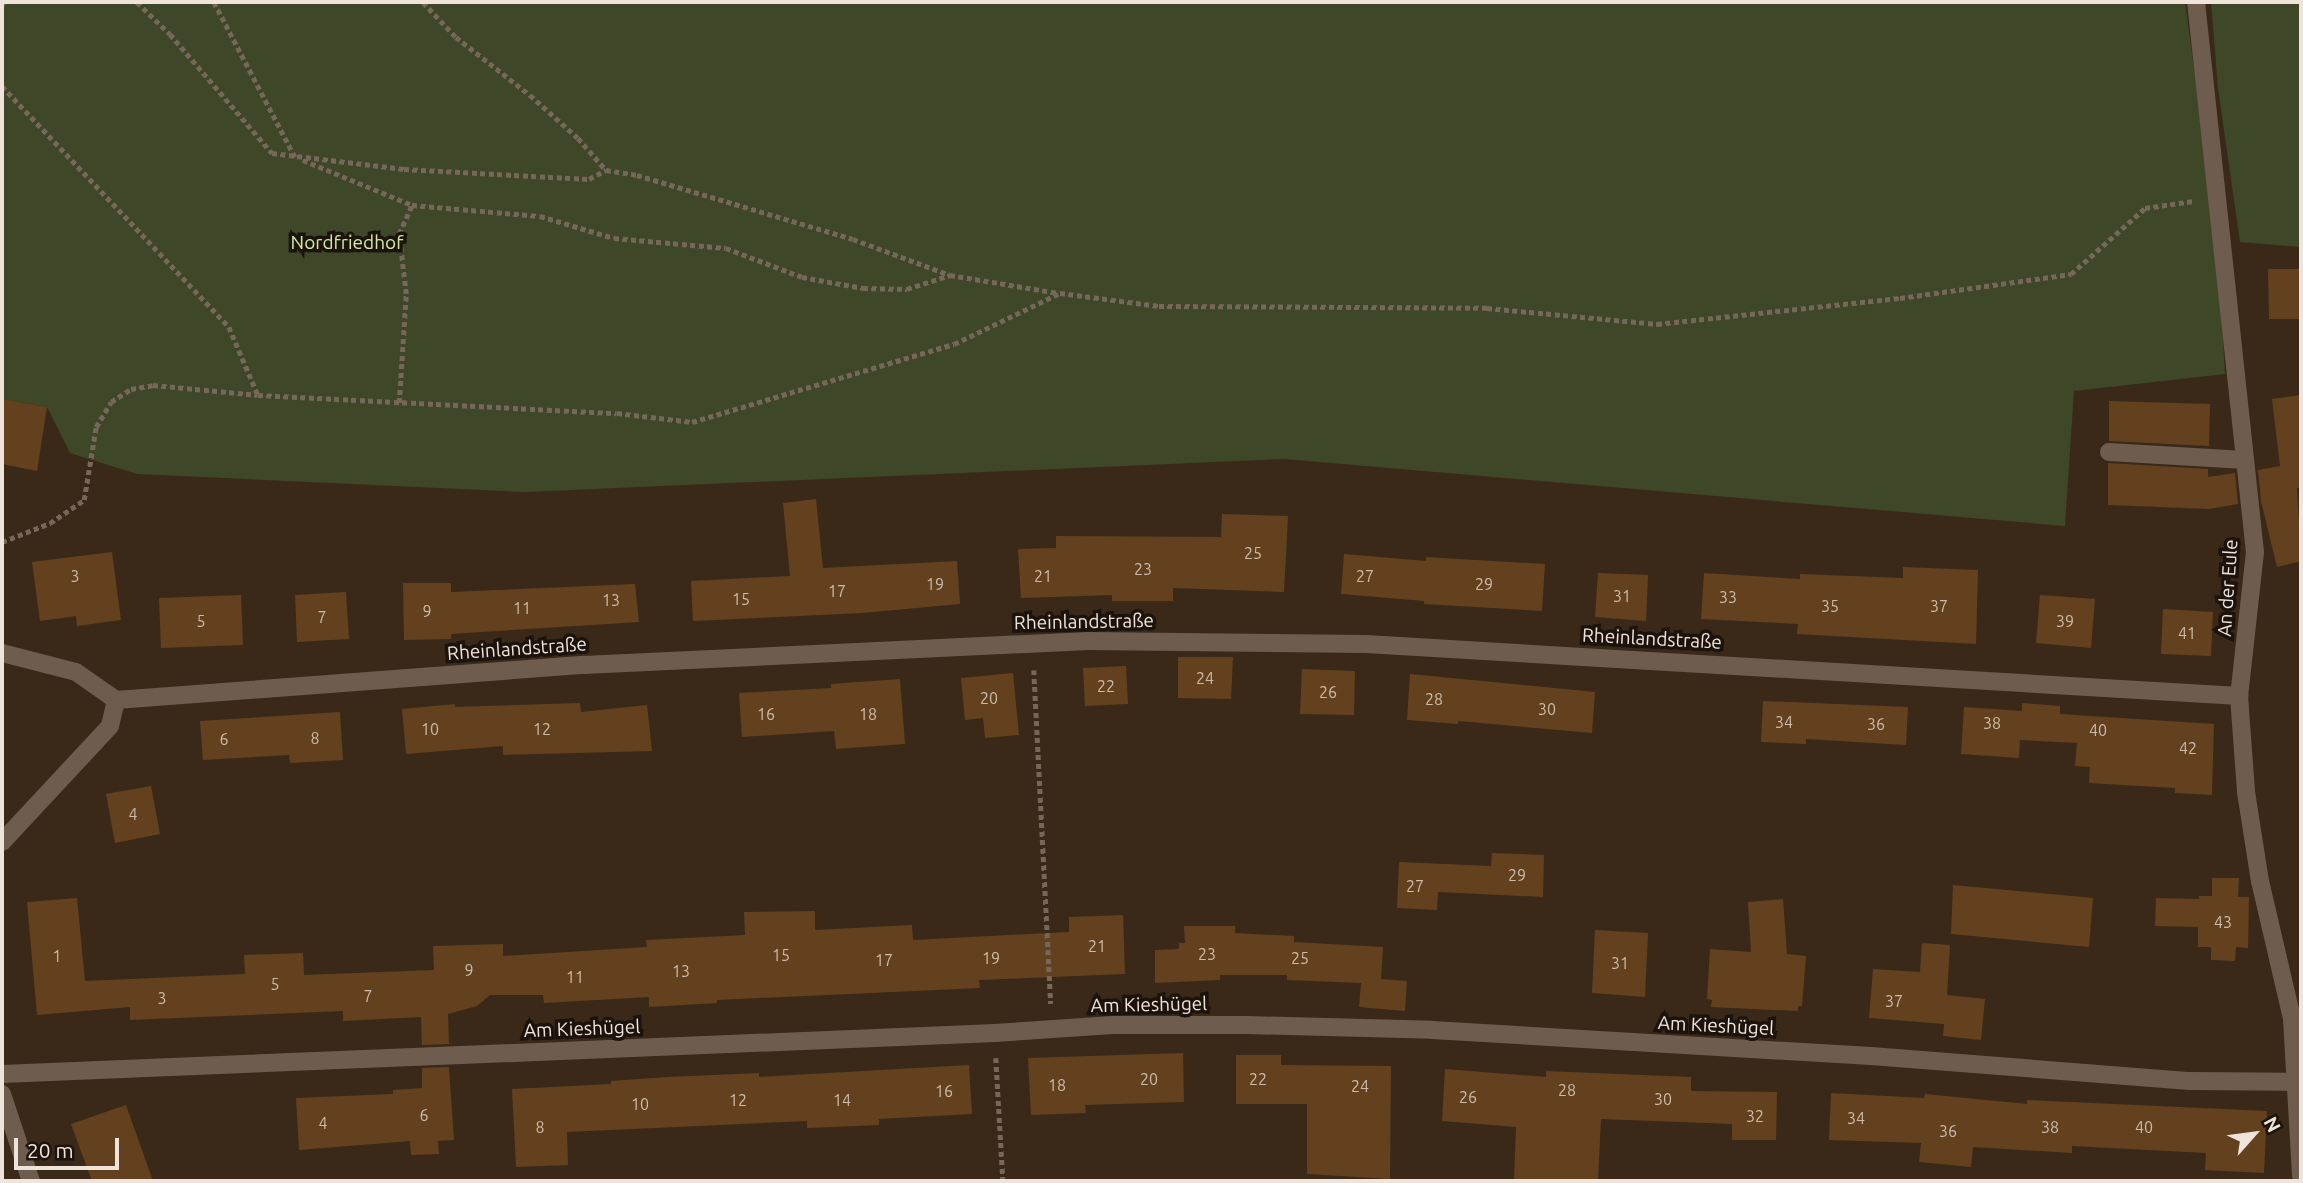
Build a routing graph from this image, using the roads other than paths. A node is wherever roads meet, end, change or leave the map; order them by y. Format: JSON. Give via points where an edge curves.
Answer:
{"nodes":[{"id":1,"x":2196,"y":2,"type":"edge"},
{"id":2,"x":2109,"y":452,"type":"dead end"},
{"id":3,"x":2245,"y":460,"type":"junction"},
{"id":4,"x":2,"y":653,"type":"edge"},
{"id":5,"x":2239,"y":696,"type":"junction"},
{"id":6,"x":116,"y":700,"type":"junction"},
{"id":7,"x":2,"y":842,"type":"edge"},
{"id":8,"x":2,"y":1074,"type":"edge"},
{"id":9,"x":2295,"y":1082,"type":"junction"},
{"id":10,"x":2,"y":1094,"type":"edge"},
{"id":11,"x":2301,"y":1176,"type":"edge"},
{"id":12,"x":31,"y":1181,"type":"edge"}],
"edges":[{"from":1,"to":3,"type":"street","name":"An der Eule"},
{"from":2,"to":3,"type":"street"},
{"from":3,"to":5,"type":"street","name":"An der Eule","via":[[2255,552]]},
{"from":4,"to":6,"type":"street","via":[[76,672]]},
{"from":5,"to":6,"type":"street","name":"Rheinlandstraße","via":[[1366,644],[1102,641],[584,665]]},
{"from":5,"to":9,"type":"street","name":"An der Eule","via":[[2246,792],[2260,881],[2292,1019]]},
{"from":6,"to":7,"type":"street","via":[[110,726]]},
{"from":8,"to":9,"type":"street","name":"Am Kieshügel","via":[[1113,1025],[1206,1025],[1432,1030],[1871,1056],[2190,1081]]},
{"from":9,"to":11,"type":"street","name":"An der Eule"},
{"from":10,"to":12,"type":"street"}]}
